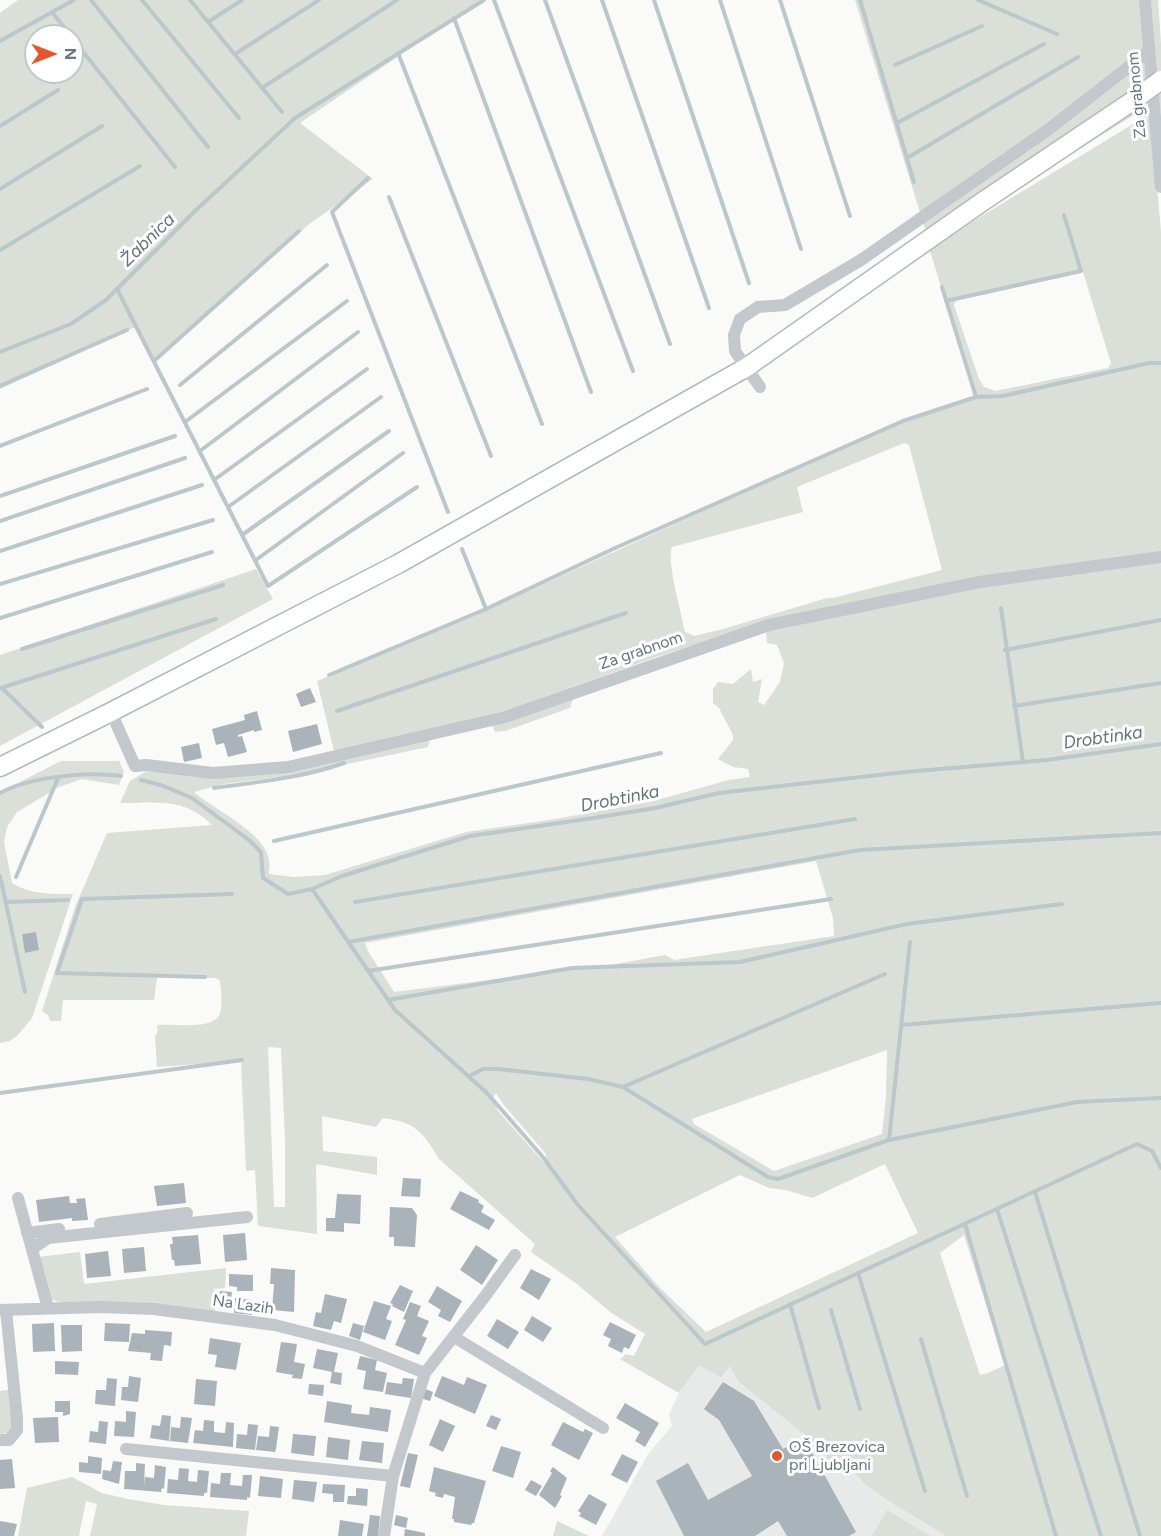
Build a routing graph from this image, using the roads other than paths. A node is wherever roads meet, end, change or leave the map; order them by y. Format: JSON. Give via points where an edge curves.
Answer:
{"nodes":[{"id":1,"x":1145,"y":0,"type":"edge"},
{"id":2,"x":1149,"y":51,"type":"junction"},
{"id":3,"x":1161,"y":80,"type":"edge"},
{"id":4,"x":1161,"y":187,"type":"edge"},
{"id":5,"x":747,"y":367,"type":"junction"},
{"id":6,"x":760,"y":387,"type":"dead end"},
{"id":7,"x":1161,"y":557,"type":"edge"},
{"id":8,"x":111,"y":712,"type":"junction"},
{"id":9,"x":0,"y":767,"type":"edge"},
{"id":10,"x":18,"y":1198,"type":"dead end"},
{"id":11,"x":188,"y":1213,"type":"dead end"},
{"id":12,"x":247,"y":1217,"type":"dead end"},
{"id":13,"x":27,"y":1233,"type":"junction"},
{"id":14,"x":32,"y":1249,"type":"junction"},
{"id":15,"x":515,"y":1255,"type":"dead end"},
{"id":16,"x":48,"y":1308,"type":"junction"},
{"id":17,"x":3,"y":1310,"type":"edge"},
{"id":18,"x":454,"y":1337,"type":"junction"},
{"id":19,"x":425,"y":1373,"type":"junction"},
{"id":20,"x":603,"y":1428,"type":"dead end"},
{"id":21,"x":0,"y":1440,"type":"edge"},
{"id":22,"x":126,"y":1449,"type":"dead end"},
{"id":23,"x":393,"y":1476,"type":"junction"},
{"id":24,"x":384,"y":1536,"type":"edge"}],
"edges":[{"from":1,"to":2,"type":"street","name":"Za grabnom"},
{"from":2,"to":4,"type":"street","name":"Za grabnom"},
{"from":2,"to":5,"type":"street","via":[[1049,129],[861,260],[785,305],[758,307],[740,319],[734,335],[735,351]]},
{"from":3,"to":5,"type":"main road","bridge":true},
{"from":5,"to":6,"type":"street"},
{"from":5,"to":8,"type":"main road","via":[[398,564]]},
{"from":7,"to":8,"type":"street","name":"Za grabnom","via":[[980,582],[769,625],[505,717],[288,767],[213,773],[135,766]]},
{"from":8,"to":9,"type":"main road"},
{"from":10,"to":13,"type":"street"},
{"from":11,"to":13,"type":"street"},
{"from":12,"to":14,"type":"street","via":[[48,1238]]},
{"from":13,"to":14,"type":"street"},
{"from":14,"to":16,"type":"street"},
{"from":15,"to":18,"type":"street"},
{"from":16,"to":17,"type":"street","name":"Na Lazih"},
{"from":16,"to":19,"type":"street","name":"Na Lazih","via":[[154,1309],[274,1325],[357,1346]]},
{"from":17,"to":21,"type":"street","name":"Na Lazih","via":[[17,1430],[9,1440]]},
{"from":18,"to":19,"type":"street"},
{"from":18,"to":20,"type":"street"},
{"from":19,"to":23,"type":"street"},
{"from":22,"to":23,"type":"street"},
{"from":23,"to":24,"type":"street"}]}
